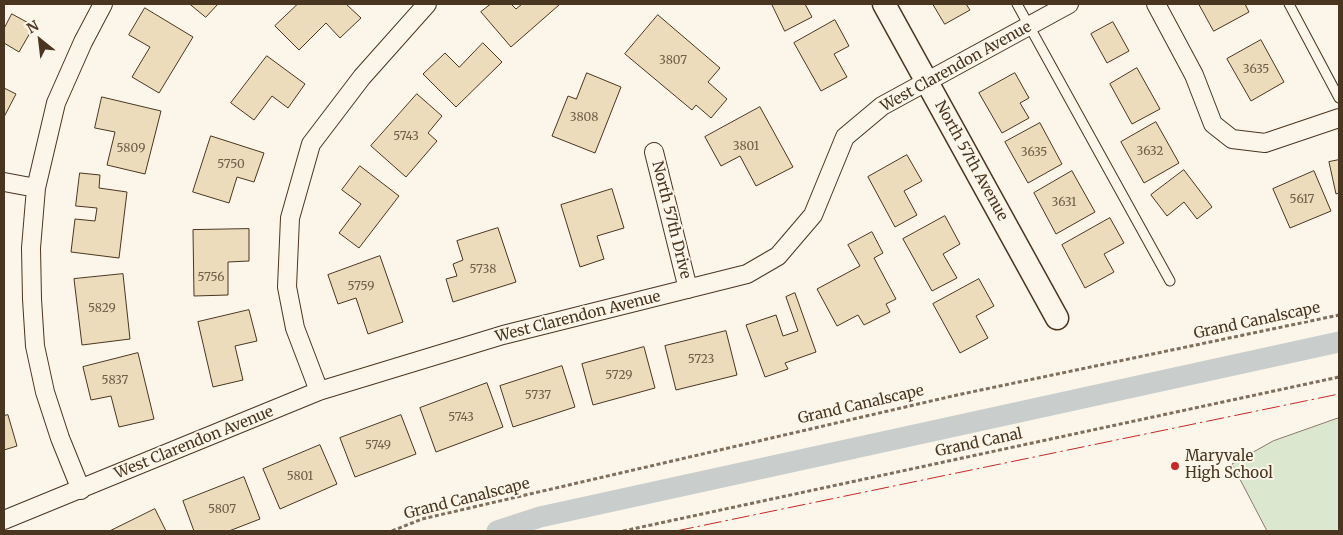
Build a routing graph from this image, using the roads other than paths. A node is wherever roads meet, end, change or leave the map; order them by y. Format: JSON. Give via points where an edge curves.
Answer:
{"nodes":[{"id":1,"x":103,"y":4,"type":"edge"},
{"id":2,"x":427,"y":4,"type":"edge"},
{"id":3,"x":884,"y":4,"type":"edge"},
{"id":4,"x":1017,"y":4,"type":"edge"},
{"id":5,"x":1069,"y":4,"type":"edge"},
{"id":6,"x":1156,"y":4,"type":"edge"},
{"id":7,"x":1289,"y":4,"type":"edge"},
{"id":8,"x":1029,"y":26,"type":"junction"},
{"id":9,"x":927,"y":82,"type":"junction"},
{"id":10,"x":1339,"y":98,"type":"edge"},
{"id":11,"x":1339,"y":118,"type":"edge"},
{"id":12,"x":654,"y":152,"type":"dead end"},
{"id":13,"x":4,"y":182,"type":"edge"},
{"id":14,"x":36,"y":188,"type":"junction"},
{"id":15,"x":1170,"y":281,"type":"dead end"},
{"id":16,"x":688,"y":289,"type":"junction"},
{"id":17,"x":1057,"y":318,"type":"dead end"},
{"id":18,"x":319,"y":391,"type":"junction"},
{"id":19,"x":81,"y":490,"type":"junction"},
{"id":20,"x":4,"y":520,"type":"edge"}],
"edges":[{"from":1,"to":14,"type":"street","via":[[56,103]]},
{"from":2,"to":18,"type":"street","via":[[362,77],[311,144],[290,218],[287,286],[295,328]]},
{"from":3,"to":9,"type":"street","name":"North 57th Avenue"},
{"from":4,"to":8,"type":"lane"},
{"from":5,"to":8,"type":"street","name":"West Clarendon Avenue"},
{"from":6,"to":11,"type":"street","via":[[1194,75],[1213,124],[1232,139],[1265,143]]},
{"from":7,"to":10,"type":"lane"},
{"from":8,"to":9,"type":"street","name":"West Clarendon Avenue"},
{"from":8,"to":15,"type":"lane"},
{"from":9,"to":16,"type":"street","name":"West Clarendon Avenue","via":[[882,106],[845,137],[813,215],[778,256],[747,274]]},
{"from":9,"to":17,"type":"street","name":"North 57th Avenue"},
{"from":12,"to":16,"type":"street","name":"North 57th Drive"},
{"from":13,"to":14,"type":"street"},
{"from":14,"to":19,"type":"street","via":[[31,248],[35,346],[45,392]]},
{"from":16,"to":18,"type":"street","name":"West Clarendon Avenue","via":[[503,335]]},
{"from":18,"to":19,"type":"street","name":"West Clarendon Avenue"},
{"from":19,"to":20,"type":"street","name":"West Clarendon Avenue"}]}
